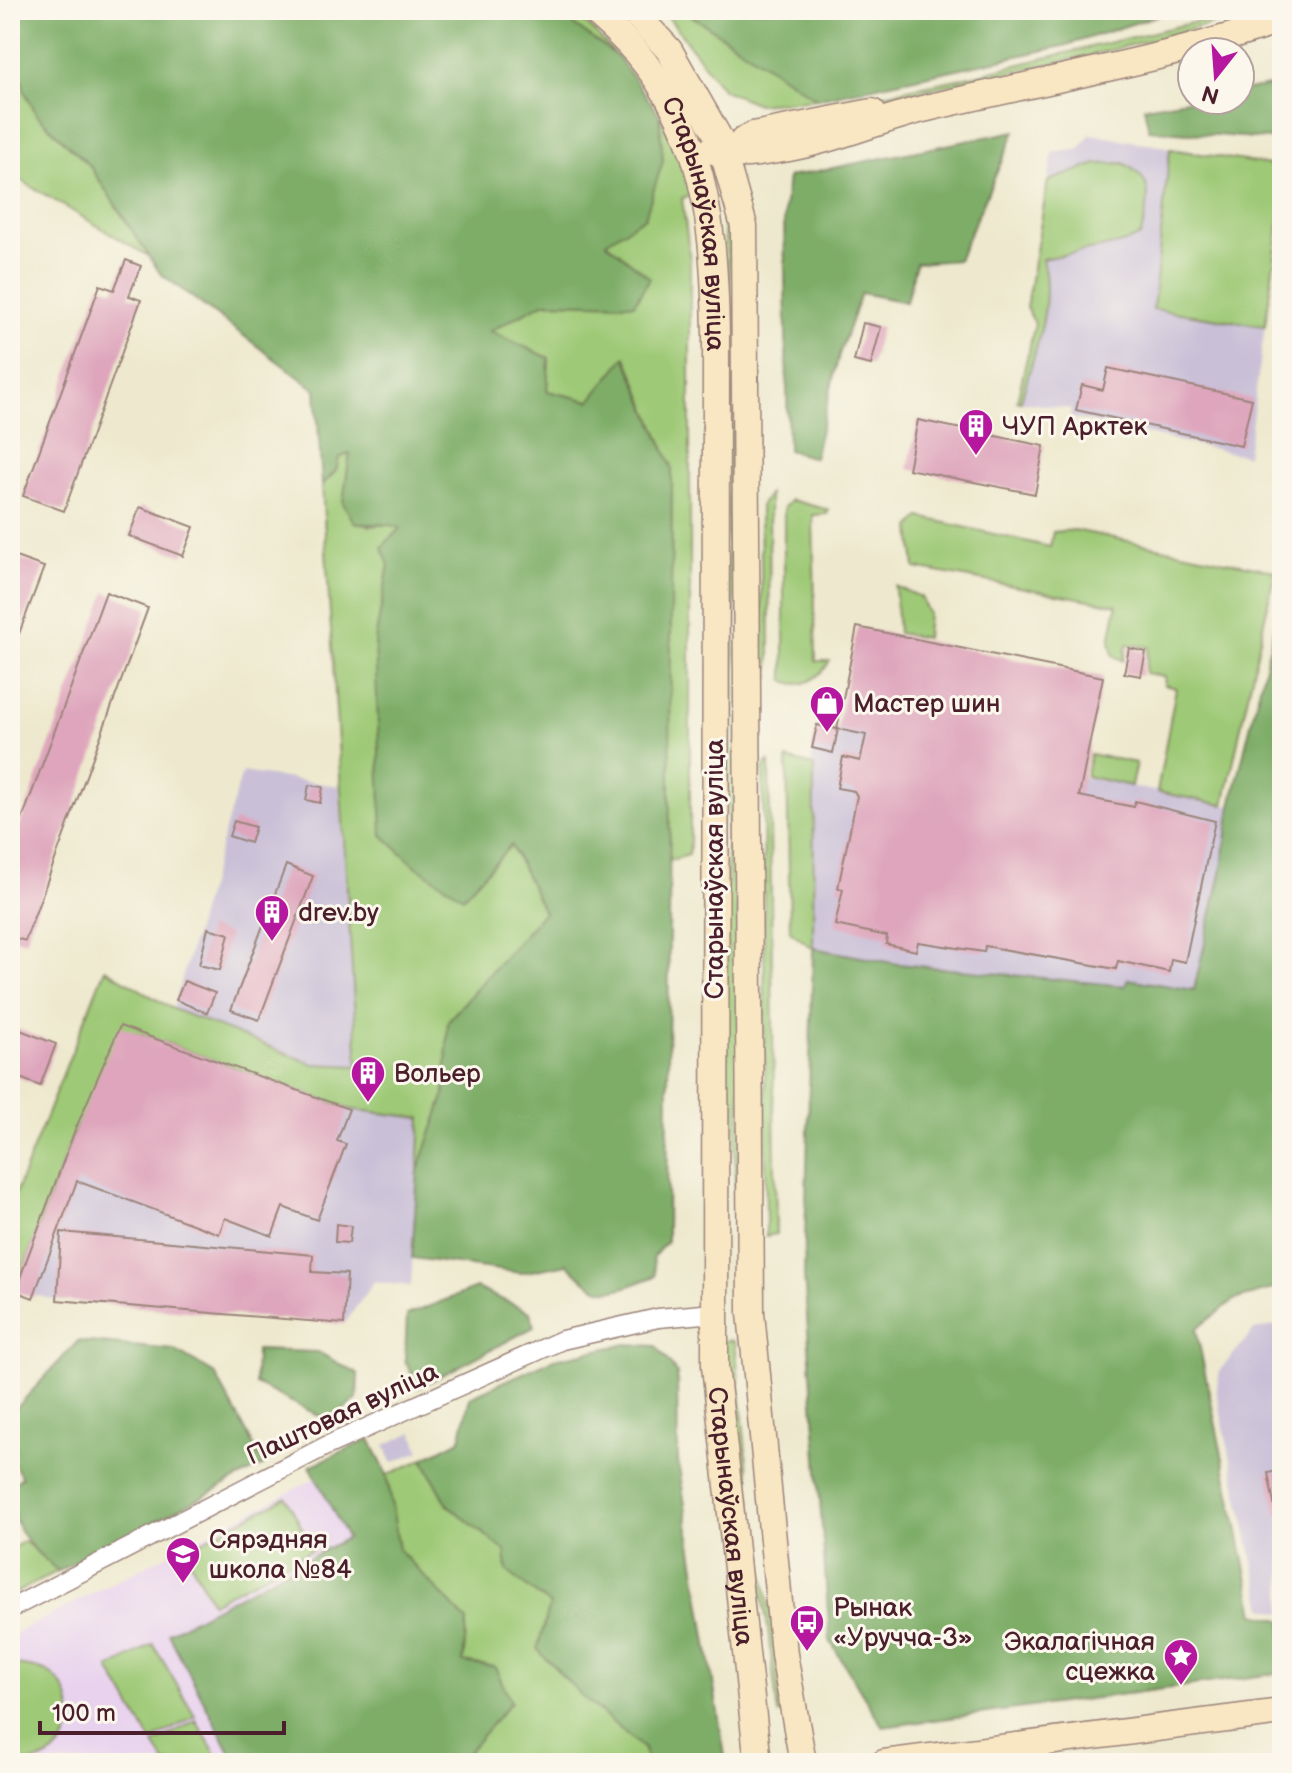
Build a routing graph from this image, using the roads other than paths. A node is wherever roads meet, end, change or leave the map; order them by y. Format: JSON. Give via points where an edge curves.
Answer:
{"nodes":[{"id":1,"x":592,"y":10,"type":"edge"},
{"id":2,"x":632,"y":10,"type":"edge"},
{"id":3,"x":1282,"y":20,"type":"edge"},
{"id":4,"x":703,"y":109,"type":"junction"},
{"id":5,"x":911,"y":111,"type":"junction"},
{"id":6,"x":684,"y":128,"type":"junction"},
{"id":7,"x":753,"y":135,"type":"junction"},
{"id":8,"x":786,"y":149,"type":"junction"},
{"id":9,"x":725,"y":153,"type":"junction"},
{"id":10,"x":704,"y":189,"type":"junction"},
{"id":11,"x":744,"y":226,"type":"junction"},
{"id":12,"x":714,"y":1313,"type":"junction"},
{"id":13,"x":751,"y":1313,"type":"junction"},
{"id":14,"x":10,"y":1609,"type":"edge"},
{"id":15,"x":1282,"y":1712,"type":"edge"},
{"id":16,"x":758,"y":1763,"type":"edge"},
{"id":17,"x":803,"y":1763,"type":"edge"},
{"id":18,"x":884,"y":1763,"type":"edge"}],
"edges":[{"from":1,"to":6,"type":"main road","name":"Старынаўская вуліца","via":[[650,67]]},
{"from":2,"to":4,"type":"main road","name":"Старынаўская вуліца","via":[[669,50]]},
{"from":3,"to":5,"type":"main road"},
{"from":4,"to":7,"type":"main road"},
{"from":4,"to":9,"type":"main road","name":"Старынаўская вуліца"},
{"from":5,"to":7,"type":"main road","via":[[860,113]]},
{"from":5,"to":8,"type":"main road"},
{"from":6,"to":9,"type":"main road","via":[[701,145]]},
{"from":6,"to":10,"type":"main road","name":"Старынаўская вуліца"},
{"from":7,"to":9,"type":"main road"},
{"from":8,"to":9,"type":"main road"},
{"from":8,"to":11,"type":"main road","via":[[762,161],[751,174]]},
{"from":9,"to":10,"type":"main road","via":[[712,167]]},
{"from":9,"to":11,"type":"main road","name":"Старынаўская вуліца"},
{"from":10,"to":12,"type":"main road","name":"Старынаўская вуліца","via":[[712,225],[716,337]]},
{"from":11,"to":13,"type":"main road","name":"Старынаўская вуліца"},
{"from":12,"to":13,"type":"main road"},
{"from":12,"to":14,"type":"street","name":"Паштовая вуліца","via":[[658,1318],[562,1340],[326,1446]]},
{"from":12,"to":16,"type":"main road","name":"Старынаўская вуліца","via":[[715,1366]]},
{"from":13,"to":17,"type":"main road","name":"Старынаўская вуліца","via":[[784,1654]]},
{"from":15,"to":18,"type":"main road"}]}
